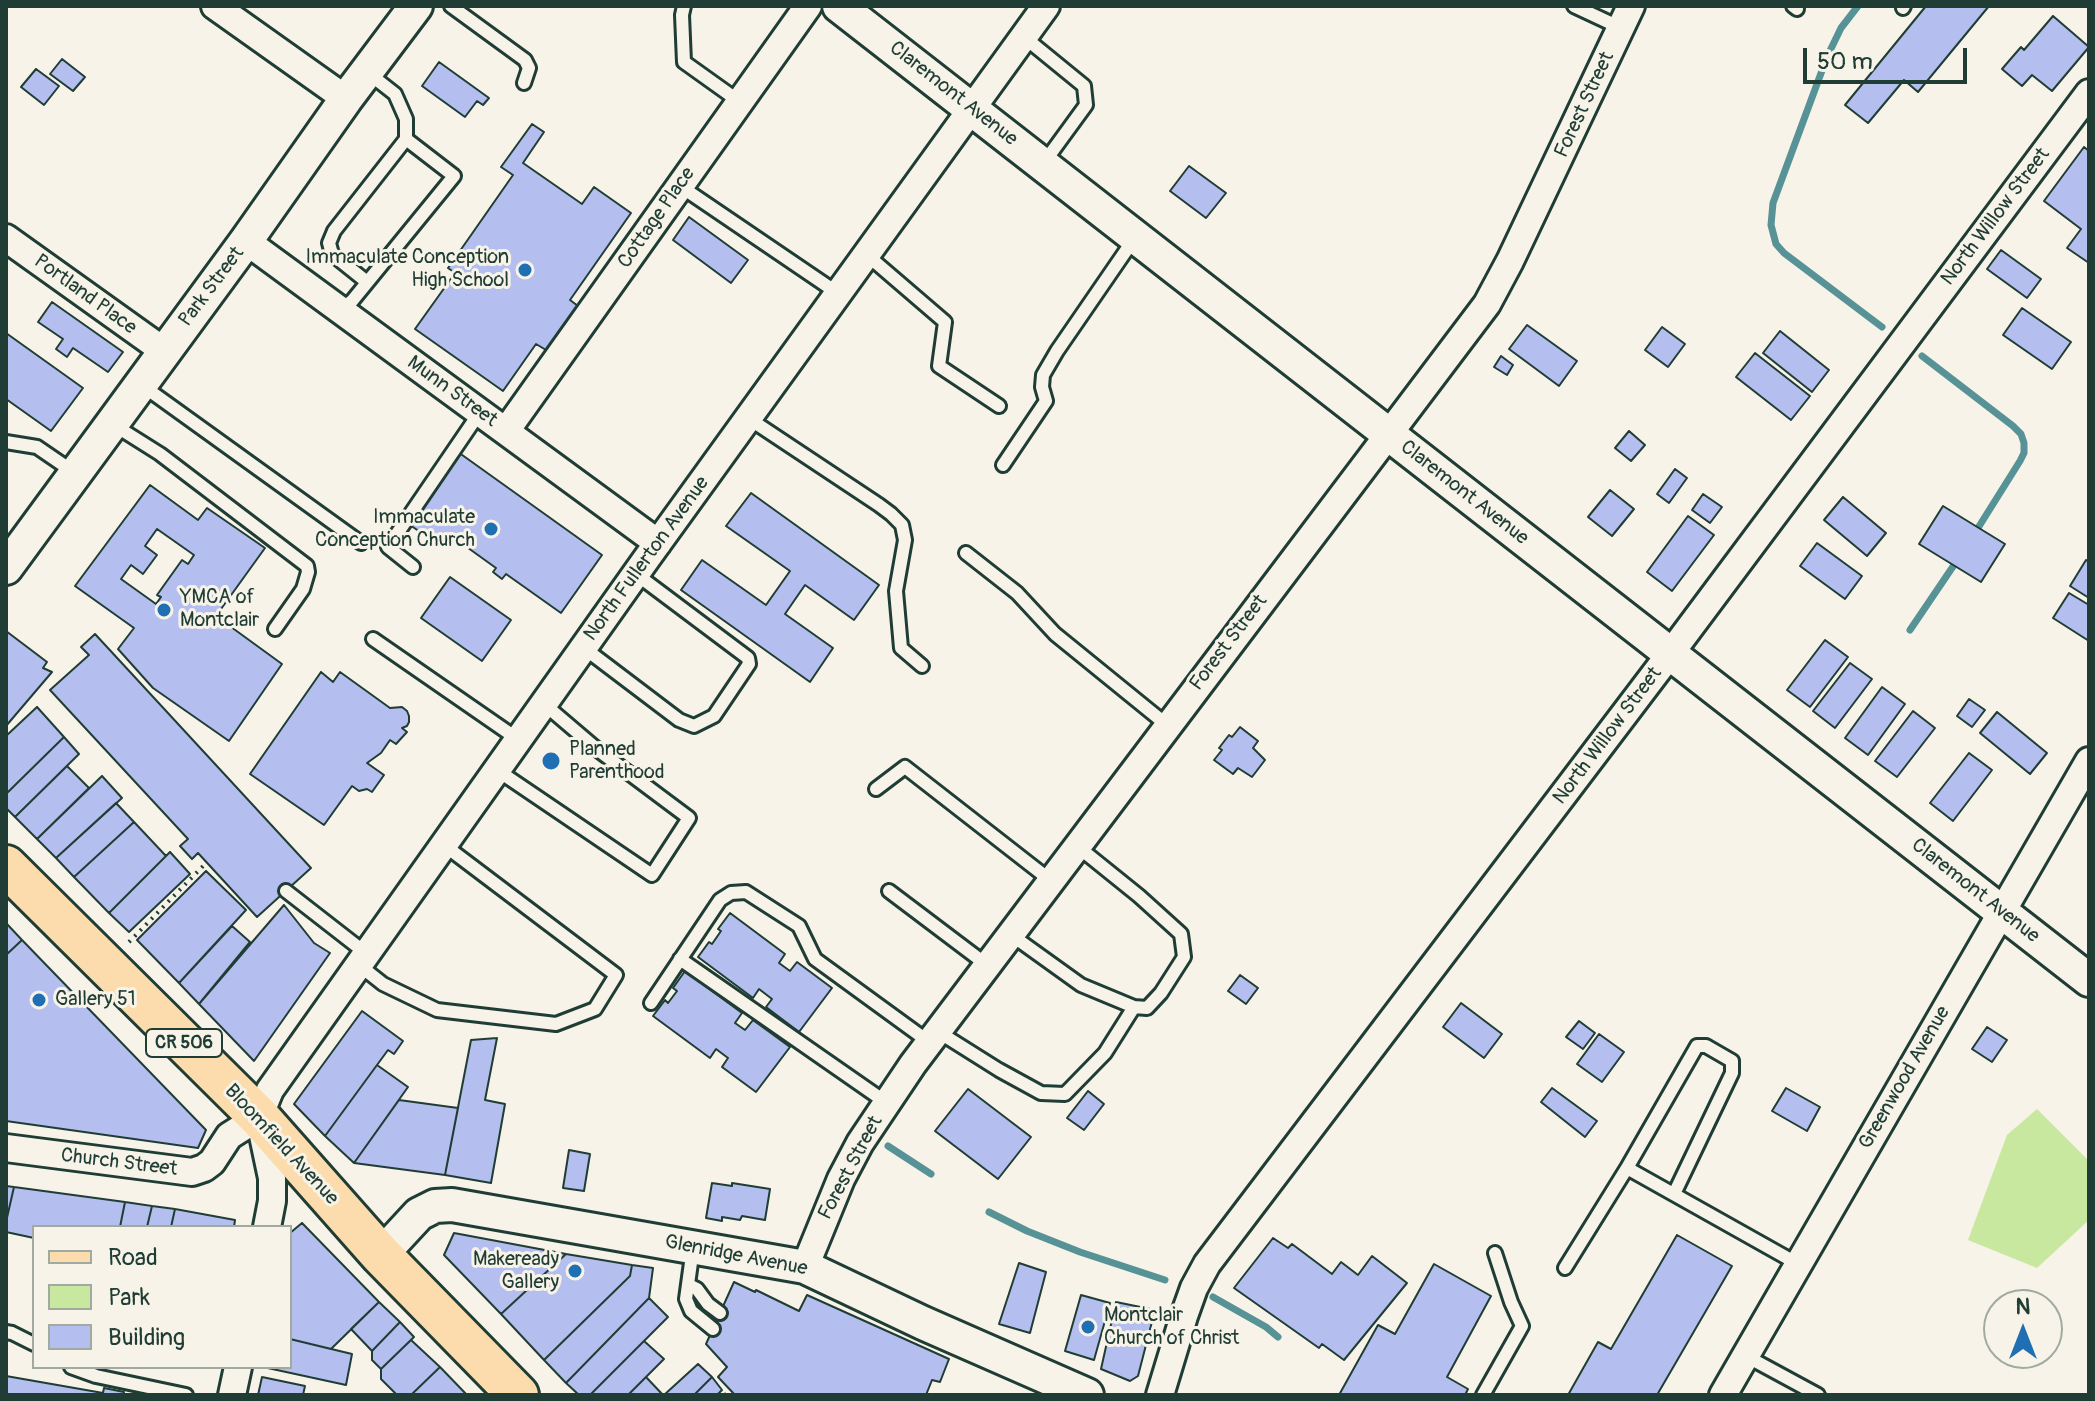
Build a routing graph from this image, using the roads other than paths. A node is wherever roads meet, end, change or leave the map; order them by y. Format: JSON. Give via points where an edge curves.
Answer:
{"nodes":[{"id":1,"x":215,"y":6,"type":"edge"},
{"id":2,"x":416,"y":6,"type":"edge"},
{"id":3,"x":451,"y":6,"type":"edge"},
{"id":4,"x":684,"y":6,"type":"edge"},
{"id":5,"x":808,"y":6,"type":"edge"},
{"id":6,"x":839,"y":6,"type":"edge"},
{"id":7,"x":1046,"y":6,"type":"edge"},
{"id":8,"x":1574,"y":6,"type":"edge"},
{"id":9,"x":1626,"y":17,"type":"edge"},
{"id":10,"x":1024,"y":37,"type":"junction"},
{"id":11,"x":367,"y":72,"type":"junction"},
{"id":12,"x":524,"y":83,"type":"dead end"},
{"id":13,"x":2089,"y":93,"type":"edge"},
{"id":14,"x":346,"y":99,"type":"junction"},
{"id":15,"x":740,"y":102,"type":"junction"},
{"id":16,"x":973,"y":109,"type":"junction"},
{"id":17,"x":406,"y":139,"type":"junction"},
{"id":18,"x":1043,"y":164,"type":"junction"},
{"id":19,"x":680,"y":186,"type":"junction"},
{"id":20,"x":1136,"y":237,"type":"junction"},
{"id":21,"x":6,"y":238,"type":"edge"},
{"id":22,"x":246,"y":241,"type":"junction"},
{"id":23,"x":867,"y":255,"type":"junction"},
{"id":24,"x":367,"y":282,"type":"junction"},
{"id":25,"x":839,"y":294,"type":"junction"},
{"id":26,"x":341,"y":310,"type":"junction"},
{"id":27,"x":164,"y":351,"type":"junction"},
{"id":28,"x":140,"y":384,"type":"junction"},
{"id":29,"x":999,"y":406,"type":"dead end"},
{"id":30,"x":480,"y":412,"type":"junction"},
{"id":31,"x":748,"y":418,"type":"junction"},
{"id":32,"x":111,"y":423,"type":"junction"},
{"id":33,"x":506,"y":431,"type":"junction"},
{"id":34,"x":1387,"y":434,"type":"junction"},
{"id":35,"x":6,"y":442,"type":"edge"},
{"id":36,"x":1003,"y":465,"type":"dead end"},
{"id":37,"x":75,"y":473,"type":"junction"},
{"id":38,"x":361,"y":543,"type":"dead end"},
{"id":39,"x":658,"y":543,"type":"junction"},
{"id":40,"x":966,"y":553,"type":"dead end"},
{"id":41,"x":413,"y":567,"type":"dead end"},
{"id":42,"x":6,"y":568,"type":"edge"},
{"id":43,"x":636,"y":574,"type":"junction"},
{"id":44,"x":275,"y":629,"type":"dead end"},
{"id":45,"x":373,"y":639,"type":"dead end"},
{"id":46,"x":584,"y":648,"type":"junction"},
{"id":47,"x":1670,"y":654,"type":"junction"},
{"id":48,"x":922,"y":666,"type":"dead end"},
{"id":49,"x":544,"y":704,"type":"junction"},
{"id":50,"x":1167,"y":725,"type":"junction"},
{"id":51,"x":519,"y":740,"type":"junction"},
{"id":52,"x":2089,"y":761,"type":"edge"},
{"id":53,"x":497,"y":770,"type":"junction"},
{"id":54,"x":876,"y":789,"type":"dead end"},
{"id":55,"x":444,"y":845,"type":"junction"},
{"id":56,"x":1076,"y":846,"type":"junction"},
{"id":57,"x":6,"y":866,"type":"edge"},
{"id":58,"x":1050,"y":880,"type":"junction"},
{"id":59,"x":286,"y":891,"type":"dead end"},
{"id":60,"x":889,"y":891,"type":"dead end"},
{"id":61,"x":2002,"y":911,"type":"junction"},
{"id":62,"x":1010,"y":934,"type":"junction"},
{"id":63,"x":680,"y":959,"type":"junction"},
{"id":64,"x":363,"y":960,"type":"junction"},
{"id":65,"x":987,"y":965,"type":"junction"},
{"id":66,"x":2089,"y":980,"type":"edge"},
{"id":67,"x":651,"y":1003,"type":"dead end"},
{"id":68,"x":1134,"y":1007,"type":"junction"},
{"id":69,"x":933,"y":1036,"type":"junction"},
{"id":70,"x":887,"y":1103,"type":"junction"},
{"id":71,"x":259,"y":1117,"type":"junction"},
{"id":72,"x":6,"y":1148,"type":"edge"},
{"id":73,"x":1627,"y":1168,"type":"junction"},
{"id":74,"x":1674,"y":1194,"type":"junction"},
{"id":75,"x":267,"y":1225,"type":"edge"},
{"id":76,"x":693,"y":1248,"type":"junction"},
{"id":77,"x":1495,"y":1253,"type":"dead end"},
{"id":78,"x":381,"y":1255,"type":"junction"},
{"id":79,"x":1798,"y":1264,"type":"junction"},
{"id":80,"x":805,"y":1267,"type":"junction"},
{"id":81,"x":1565,"y":1268,"type":"dead end"},
{"id":82,"x":689,"y":1285,"type":"junction"},
{"id":83,"x":720,"y":1313,"type":"dead end"},
{"id":84,"x":713,"y":1329,"type":"dead end"},
{"id":85,"x":6,"y":1332,"type":"edge"},
{"id":86,"x":32,"y":1343,"type":"edge"},
{"id":87,"x":1746,"y":1356,"type":"junction"},
{"id":88,"x":77,"y":1369,"type":"edge"},
{"id":89,"x":238,"y":1369,"type":"edge"},
{"id":90,"x":186,"y":1395,"type":"edge"},
{"id":91,"x":232,"y":1395,"type":"edge"},
{"id":92,"x":518,"y":1395,"type":"edge"},
{"id":93,"x":1087,"y":1395,"type":"edge"},
{"id":94,"x":1160,"y":1395,"type":"edge"},
{"id":95,"x":1483,"y":1395,"type":"edge"},
{"id":96,"x":1723,"y":1395,"type":"edge"},
{"id":97,"x":1818,"y":1395,"type":"edge"}],
"edges":[{"from":1,"to":14,"type":"street"},
{"from":2,"to":11,"type":"street","name":"Park Street"},
{"from":3,"to":12,"type":"lane","via":[[525,60],[529,68]]},
{"from":4,"to":15,"type":"lane","via":[[684,62]]},
{"from":5,"to":15,"type":"street","name":"Cottage Place"},
{"from":6,"to":16,"type":"street","name":"Claremont Avenue"},
{"from":7,"to":10,"type":"street","name":"North Fullerton Avenue"},
{"from":8,"to":9,"type":"lane"},
{"from":9,"to":34,"type":"street","name":"Forest Street","via":[[1487,304]]},
{"from":10,"to":16,"type":"street","name":"North Fullerton Avenue"},
{"from":10,"to":18,"type":"lane","via":[[1084,86],[1086,105]]},
{"from":11,"to":14,"type":"street","name":"Park Street"},
{"from":11,"to":17,"type":"lane","via":[[395,94],[406,119]]},
{"from":13,"to":47,"type":"street","name":"North Willow Street"},
{"from":14,"to":22,"type":"street","name":"Park Street"},
{"from":15,"to":19,"type":"street","name":"Cottage Place"},
{"from":16,"to":18,"type":"street","name":"Claremont Avenue"},
{"from":16,"to":23,"type":"street","name":"North Fullerton Avenue"},
{"from":17,"to":24,"type":"lane","via":[[329,243],[332,254]]},
{"from":17,"to":24,"type":"lane","via":[[454,176]]},
{"from":18,"to":20,"type":"street","name":"Claremont Avenue"},
{"from":19,"to":25,"type":"lane"},
{"from":19,"to":33,"type":"street","name":"Cottage Place"},
{"from":20,"to":34,"type":"street","name":"Claremont Avenue"},
{"from":20,"to":36,"type":"lane","via":[[1057,351],[1043,375],[1046,401]]},
{"from":21,"to":27,"type":"street","name":"Portland Place"},
{"from":22,"to":26,"type":"street","name":"Munn Street"},
{"from":22,"to":27,"type":"street","name":"Park Street"},
{"from":23,"to":25,"type":"street","name":"North Fullerton Avenue"},
{"from":23,"to":29,"type":"lane","via":[[945,322],[939,366]]},
{"from":24,"to":26,"type":"lane"},
{"from":25,"to":31,"type":"street","name":"North Fullerton Avenue"},
{"from":26,"to":30,"type":"street","name":"Munn Street"},
{"from":27,"to":28,"type":"street","name":"Park Street"},
{"from":28,"to":32,"type":"street","name":"Park Street"},
{"from":28,"to":38,"type":"lane"},
{"from":30,"to":33,"type":"street","name":"Munn Street"},
{"from":30,"to":41,"type":"lane","via":[[388,547]]},
{"from":31,"to":39,"type":"street","name":"North Fullerton Avenue"},
{"from":31,"to":48,"type":"lane","via":[[902,525],[905,540],[896,591],[901,648]]},
{"from":32,"to":37,"type":"street","name":"Park Street"},
{"from":32,"to":44,"type":"lane","via":[[307,566],[303,589]]},
{"from":33,"to":39,"type":"street","name":"Munn Street"},
{"from":34,"to":47,"type":"street","name":"Claremont Avenue"},
{"from":34,"to":50,"type":"street","name":"Forest Street"},
{"from":35,"to":37,"type":"lane","via":[[37,447]]},
{"from":37,"to":42,"type":"street","name":"Park Street"},
{"from":39,"to":43,"type":"street","name":"North Fullerton Avenue"},
{"from":40,"to":50,"type":"lane"},
{"from":43,"to":46,"type":"street","name":"North Fullerton Avenue"},
{"from":43,"to":46,"type":"lane","via":[[748,658],[714,716],[694,726],[679,720]]},
{"from":45,"to":51,"type":"lane"},
{"from":46,"to":49,"type":"street","name":"North Fullerton Avenue"},
{"from":47,"to":61,"type":"street","name":"Claremont Avenue"},
{"from":47,"to":94,"type":"street","name":"North Willow Street","via":[[1207,1264],[1194,1288]]},
{"from":49,"to":51,"type":"street","name":"North Fullerton Avenue"},
{"from":49,"to":53,"type":"lane","via":[[689,818],[652,875]]},
{"from":50,"to":56,"type":"street","name":"Forest Street"},
{"from":51,"to":53,"type":"street","name":"North Fullerton Avenue"},
{"from":52,"to":61,"type":"street","name":"Greenwood Avenue"},
{"from":53,"to":55,"type":"street","name":"North Fullerton Avenue"},
{"from":54,"to":58,"type":"lane","via":[[905,767]]},
{"from":55,"to":64,"type":"street","name":"North Fullerton Avenue"},
{"from":55,"to":64,"type":"lane","via":[[616,975],[595,1009],[556,1024],[437,1010],[383,984]]},
{"from":56,"to":58,"type":"street","name":"Forest Street"},
{"from":56,"to":68,"type":"lane","via":[[1181,934],[1184,957],[1161,993],[1147,1008]]},
{"from":57,"to":71,"type":"main road","name":"Bloomfield Avenue","number":"CR 506"},
{"from":58,"to":62,"type":"street","name":"Forest Street"},
{"from":59,"to":64,"type":"lane"},
{"from":60,"to":65,"type":"lane"},
{"from":61,"to":66,"type":"street","name":"Claremont Avenue"},
{"from":61,"to":79,"type":"street","name":"Greenwood Avenue"},
{"from":62,"to":65,"type":"street","name":"Forest Street"},
{"from":62,"to":68,"type":"lane","via":[[1081,985]]},
{"from":63,"to":67,"type":"lane"},
{"from":63,"to":69,"type":"lane","via":[[720,900],[746,892],[799,926],[815,959]]},
{"from":63,"to":70,"type":"lane"},
{"from":64,"to":71,"type":"street","name":"North Fullerton Avenue","via":[[270,1090]]},
{"from":65,"to":69,"type":"street","name":"Forest Street"},
{"from":68,"to":69,"type":"lane","via":[[1105,1053],[1065,1094],[1041,1093]]},
{"from":69,"to":70,"type":"street","name":"Forest Street"},
{"from":70,"to":80,"type":"street","name":"Forest Street","via":[[835,1190]]},
{"from":71,"to":72,"type":"street","name":"Church Street","via":[[229,1136],[212,1162],[192,1172]]},
{"from":71,"to":75,"type":"street","via":[[272,1178]]},
{"from":71,"to":78,"type":"main road","name":"Bloomfield Avenue","number":"CR 506"},
{"from":73,"to":74,"type":"lane"},
{"from":73,"to":74,"type":"lane","via":[[1697,1046],[1706,1046],[1732,1061],[1732,1073]]},
{"from":73,"to":81,"type":"lane"},
{"from":74,"to":79,"type":"lane"},
{"from":76,"to":78,"type":"street","name":"Glenridge Avenue","via":[[452,1205],[419,1214]]},
{"from":76,"to":80,"type":"street","name":"Glenridge Avenue"},
{"from":76,"to":82,"type":"lane"},
{"from":77,"to":95,"type":"lane","via":[[1522,1326]]},
{"from":78,"to":92,"type":"main road","name":"Bloomfield Avenue","number":"CR 506"},
{"from":79,"to":87,"type":"street","name":"Greenwood Avenue"},
{"from":80,"to":93,"type":"street","name":"Glenridge Avenue","via":[[919,1331]]},
{"from":82,"to":83,"type":"lane"},
{"from":82,"to":84,"type":"lane","via":[[686,1299],[691,1311]]},
{"from":85,"to":86,"type":"lane"},
{"from":87,"to":96,"type":"street","name":"Greenwood Avenue"},
{"from":87,"to":97,"type":"lane"},
{"from":88,"to":90,"type":"lane"},
{"from":89,"to":91,"type":"street"}]}
